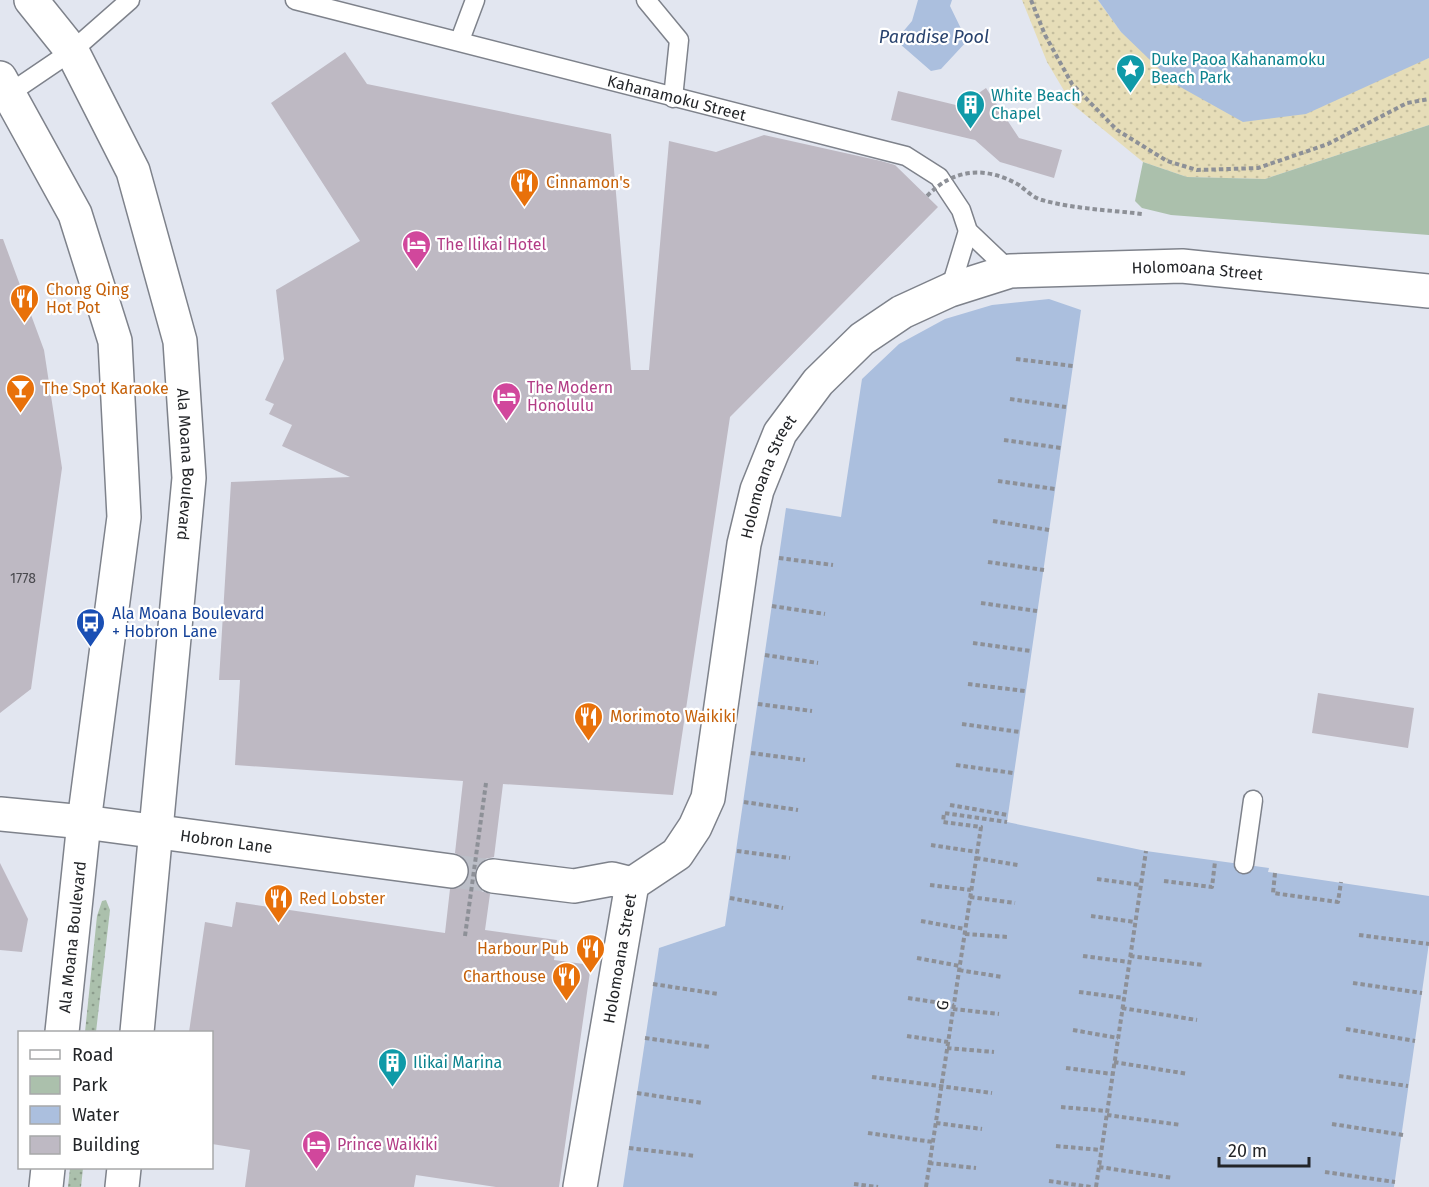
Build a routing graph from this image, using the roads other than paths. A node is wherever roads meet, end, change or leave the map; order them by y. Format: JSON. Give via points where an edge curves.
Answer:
{"nodes":[{"id":1,"x":31,"y":0,"type":"edge"},
{"id":2,"x":130,"y":0,"type":"edge"},
{"id":3,"x":295,"y":0,"type":"edge"},
{"id":4,"x":475,"y":0,"type":"edge"},
{"id":5,"x":646,"y":0,"type":"edge"},
{"id":6,"x":333,"y":5,"type":"edge"},
{"id":7,"x":460,"y":40,"type":"junction"},
{"id":8,"x":72,"y":51,"type":"junction"},
{"id":9,"x":5,"y":85,"type":"edge"},
{"id":10,"x":674,"y":98,"type":"junction"},
{"id":11,"x":968,"y":231,"type":"junction"},
{"id":12,"x":1010,"y":271,"type":"junction"},
{"id":13,"x":950,"y":290,"type":"junction"},
{"id":14,"x":1429,"y":291,"type":"edge"},
{"id":15,"x":1253,"y":800,"type":"dead end"},
{"id":16,"x":0,"y":814,"type":"edge"},
{"id":17,"x":84,"y":822,"type":"junction"},
{"id":18,"x":155,"y":831,"type":"junction"},
{"id":19,"x":1244,"y":864,"type":"dead end"},
{"id":20,"x":451,"y":871,"type":"tunnel mouth"},
{"id":21,"x":494,"y":876,"type":"tunnel mouth"},
{"id":22,"x":632,"y":884,"type":"junction"},
{"id":23,"x":62,"y":1031,"type":"edge"},
{"id":24,"x":137,"y":1031,"type":"edge"},
{"id":25,"x":48,"y":1169,"type":"edge"},
{"id":26,"x":124,"y":1169,"type":"edge"},
{"id":27,"x":46,"y":1187,"type":"edge"},
{"id":28,"x":123,"y":1187,"type":"edge"},
{"id":29,"x":580,"y":1187,"type":"edge"}],
"edges":[{"from":1,"to":8,"type":"street","name":"Ala Moana Boulevard"},
{"from":2,"to":8,"type":"lane"},
{"from":3,"to":6,"type":"lane","name":"Kahanamoku Street"},
{"from":4,"to":7,"type":"lane"},
{"from":5,"to":10,"type":"lane","via":[[679,40]]},
{"from":6,"to":7,"type":"lane","name":"Kahanamoku Street"},
{"from":7,"to":10,"type":"lane","name":"Kahanamoku Street"},
{"from":8,"to":9,"type":"lane"},
{"from":8,"to":18,"type":"street","name":"Ala Moana Boulevard","via":[[133,171],[180,341],[189,478]]},
{"from":9,"to":17,"type":"street","name":"Ala Moana Boulevard","via":[[75,214],[115,341],[124,517]]},
{"from":10,"to":11,"type":"lane","name":"Kahanamoku Street","via":[[906,156],[939,177],[961,210]]},
{"from":11,"to":12,"type":"lane","name":"Kahanamoku Street"},
{"from":11,"to":13,"type":"lane"},
{"from":12,"to":13,"type":"street","name":"Holomoana Street"},
{"from":12,"to":14,"type":"street","name":"Holomoana Street","via":[[1182,266]]},
{"from":13,"to":22,"type":"street","name":"Holomoana Street","via":[[902,312],[862,339],[818,381],[780,433],[757,490],[744,544],[708,798],[677,854]]},
{"from":15,"to":19,"type":"lane"},
{"from":16,"to":17,"type":"street","name":"Hobron Lane"},
{"from":17,"to":18,"type":"street","name":"Hobron Lane"},
{"from":17,"to":23,"type":"street","name":"Ala Moana Boulevard"},
{"from":18,"to":20,"type":"street","name":"Hobron Lane"},
{"from":18,"to":24,"type":"street","name":"Ala Moana Boulevard"},
{"from":21,"to":22,"type":"street","via":[[574,886],[612,879]]},
{"from":22,"to":29,"type":"street","name":"Holomoana Street"},
{"from":25,"to":27,"type":"street"},
{"from":26,"to":28,"type":"street"}]}
